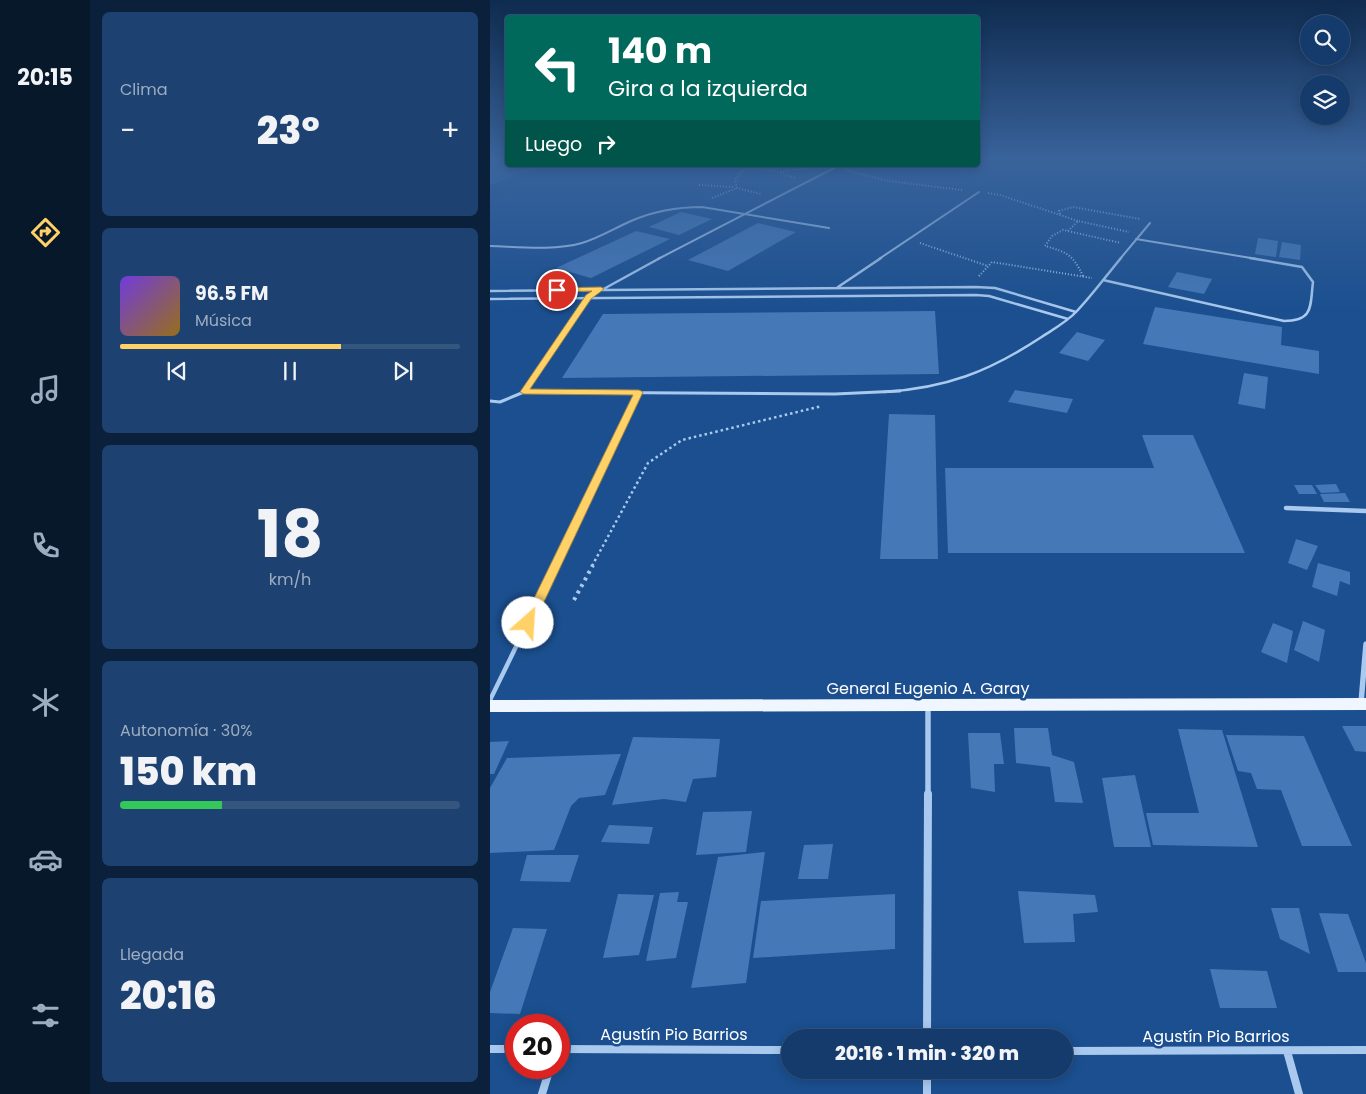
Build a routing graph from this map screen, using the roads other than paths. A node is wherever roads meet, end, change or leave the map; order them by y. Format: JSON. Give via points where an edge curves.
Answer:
{"nodes":[{"id":1,"x":664,"y":209,"type":"edge"},
{"id":2,"x":712,"y":209,"type":"edge"},
{"id":3,"x":757,"y":209,"type":"edge"},
{"id":4,"x":954,"y":209,"type":"edge"},
{"id":5,"x":745,"y":216,"type":"junction"},
{"id":6,"x":1150,"y":223,"type":"road end"},
{"id":7,"x":829,"y":228,"type":"dead end"},
{"id":8,"x":1136,"y":239,"type":"junction"},
{"id":9,"x":490,"y":246,"type":"edge"},
{"id":10,"x":1103,"y":280,"type":"junction"},
{"id":11,"x":838,"y":288,"type":"junction"},
{"id":12,"x":601,"y":289,"type":"junction"},
{"id":13,"x":490,"y":291,"type":"edge"},
{"id":14,"x":588,"y":297,"type":"junction"},
{"id":15,"x":490,"y":299,"type":"edge"},
{"id":16,"x":1076,"y":312,"type":"junction"},
{"id":17,"x":1068,"y":319,"type":"junction"},
{"id":18,"x":524,"y":392,"type":"junction"},
{"id":19,"x":639,"y":392,"type":"junction"},
{"id":20,"x":490,"y":401,"type":"edge"},
{"id":21,"x":1286,"y":508,"type":"dead end"},
{"id":22,"x":1366,"y":511,"type":"edge"},
{"id":23,"x":1366,"y":644,"type":"edge"},
{"id":24,"x":490,"y":700,"type":"edge"},
{"id":25,"x":1363,"y":704,"type":"edge"},
{"id":26,"x":928,"y":705,"type":"junction"},
{"id":27,"x":490,"y":706,"type":"edge"},
{"id":28,"x":928,"y":1029,"type":"edge"},
{"id":29,"x":490,"y":1049,"type":"edge"},
{"id":30,"x":505,"y":1049,"type":"edge"},
{"id":31,"x":570,"y":1049,"type":"edge"},
{"id":32,"x":781,"y":1050,"type":"edge"},
{"id":33,"x":1366,"y":1050,"type":"edge"},
{"id":34,"x":1073,"y":1051,"type":"edge"},
{"id":35,"x":1287,"y":1051,"type":"junction"},
{"id":36,"x":547,"y":1079,"type":"edge"},
{"id":37,"x":927,"y":1079,"type":"edge"},
{"id":38,"x":542,"y":1094,"type":"edge"},
{"id":39,"x":927,"y":1094,"type":"edge"},
{"id":40,"x":1300,"y":1094,"type":"edge"}],
"edges":[{"from":1,"to":9,"type":"lane","via":[[581,243]]},
{"from":2,"to":5,"type":"lane"},
{"from":3,"to":5,"type":"lane"},
{"from":4,"to":11,"type":"lane"},
{"from":5,"to":7,"type":"lane"},
{"from":5,"to":12,"type":"lane"},
{"from":6,"to":8,"type":"lane"},
{"from":8,"to":10,"type":"lane"},
{"from":8,"to":10,"type":"lane","via":[[1302,267],[1313,282],[1309,310],[1304,318],[1284,321]]},
{"from":10,"to":16,"type":"lane"},
{"from":11,"to":12,"type":"lane"},
{"from":11,"to":16,"type":"lane","via":[[995,288]]},
{"from":12,"to":13,"type":"lane"},
{"from":12,"to":14,"type":"lane"},
{"from":14,"to":15,"type":"lane"},
{"from":14,"to":17,"type":"lane","via":[[976,295]]},
{"from":14,"to":18,"type":"lane"},
{"from":16,"to":17,"type":"lane"},
{"from":17,"to":19,"type":"lane","via":[[1035,342],[981,370],[946,384],[916,390],[840,394]]},
{"from":18,"to":19,"type":"lane"},
{"from":18,"to":20,"type":"lane","via":[[500,402]]},
{"from":19,"to":24,"type":"lane"},
{"from":21,"to":22,"type":"street"},
{"from":23,"to":25,"type":"street"},
{"from":25,"to":26,"type":"main road","name":"General Eugenio A. Garay"},
{"from":26,"to":27,"type":"main road","name":"General Eugenio A. Garay"},
{"from":26,"to":28,"type":"street"},
{"from":29,"to":30,"type":"street"},
{"from":31,"to":32,"type":"street","name":"Agustín Pio Barrios"},
{"from":33,"to":35,"type":"street","name":"Agustín Pio Barrios"},
{"from":34,"to":35,"type":"street","name":"Agustín Pio Barrios"},
{"from":35,"to":40,"type":"street"},
{"from":36,"to":38,"type":"street"},
{"from":37,"to":39,"type":"street"}]}
